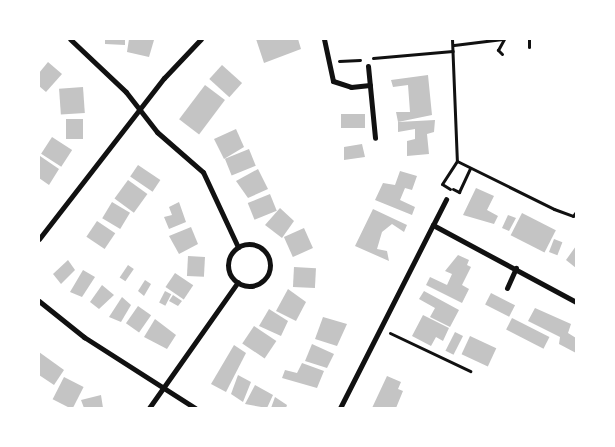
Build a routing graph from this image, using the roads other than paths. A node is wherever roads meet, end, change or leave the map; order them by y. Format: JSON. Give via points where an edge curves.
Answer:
{"nodes":[{"id":1,"x":70,"y":39,"type":"edge"},
{"id":2,"x":201,"y":39,"type":"edge"},
{"id":3,"x":324,"y":39,"type":"edge"},
{"id":4,"x":368,"y":66,"type":"dead end"},
{"id":5,"x":370,"y":85,"type":"junction"},
{"id":6,"x":139,"y":110,"type":"junction"},
{"id":7,"x":375,"y":138,"type":"dead end"},
{"id":8,"x":446,"y":199,"type":"road end"},
{"id":9,"x":433,"y":225,"type":"junction"},
{"id":10,"x":39,"y":239,"type":"edge"},
{"id":11,"x":238,"y":247,"type":"junction"},
{"id":12,"x":516,"y":268,"type":"junction"},
{"id":13,"x":238,"y":282,"type":"junction"},
{"id":14,"x":506,"y":288,"type":"dead end"},
{"id":15,"x":39,"y":302,"type":"edge"},
{"id":16,"x":576,"y":302,"type":"edge"},
{"id":17,"x":163,"y":389,"type":"junction"},
{"id":18,"x":149,"y":408,"type":"edge"},
{"id":19,"x":195,"y":408,"type":"edge"},
{"id":20,"x":340,"y":408,"type":"edge"}],
"edges":[{"from":1,"to":6,"type":"street"},
{"from":2,"to":6,"type":"street"},
{"from":3,"to":5,"type":"street","via":[[326,63],[333,82],[341,86]]},
{"from":4,"to":5,"type":"street"},
{"from":5,"to":7,"type":"street"},
{"from":6,"to":10,"type":"street"},
{"from":6,"to":11,"type":"street","via":[[157,132],[203,172]]},
{"from":8,"to":9,"type":"street"},
{"from":9,"to":12,"type":"street"},
{"from":9,"to":20,"type":"street"},
{"from":11,"to":13,"type":"street","via":[[228,262],[230,274]]},
{"from":11,"to":13,"type":"street","via":[[259,247],[270,265],[259,283]]},
{"from":12,"to":14,"type":"street"},
{"from":12,"to":16,"type":"street"},
{"from":13,"to":17,"type":"street"},
{"from":15,"to":17,"type":"street"},
{"from":17,"to":18,"type":"street"},
{"from":17,"to":19,"type":"street"}]}
